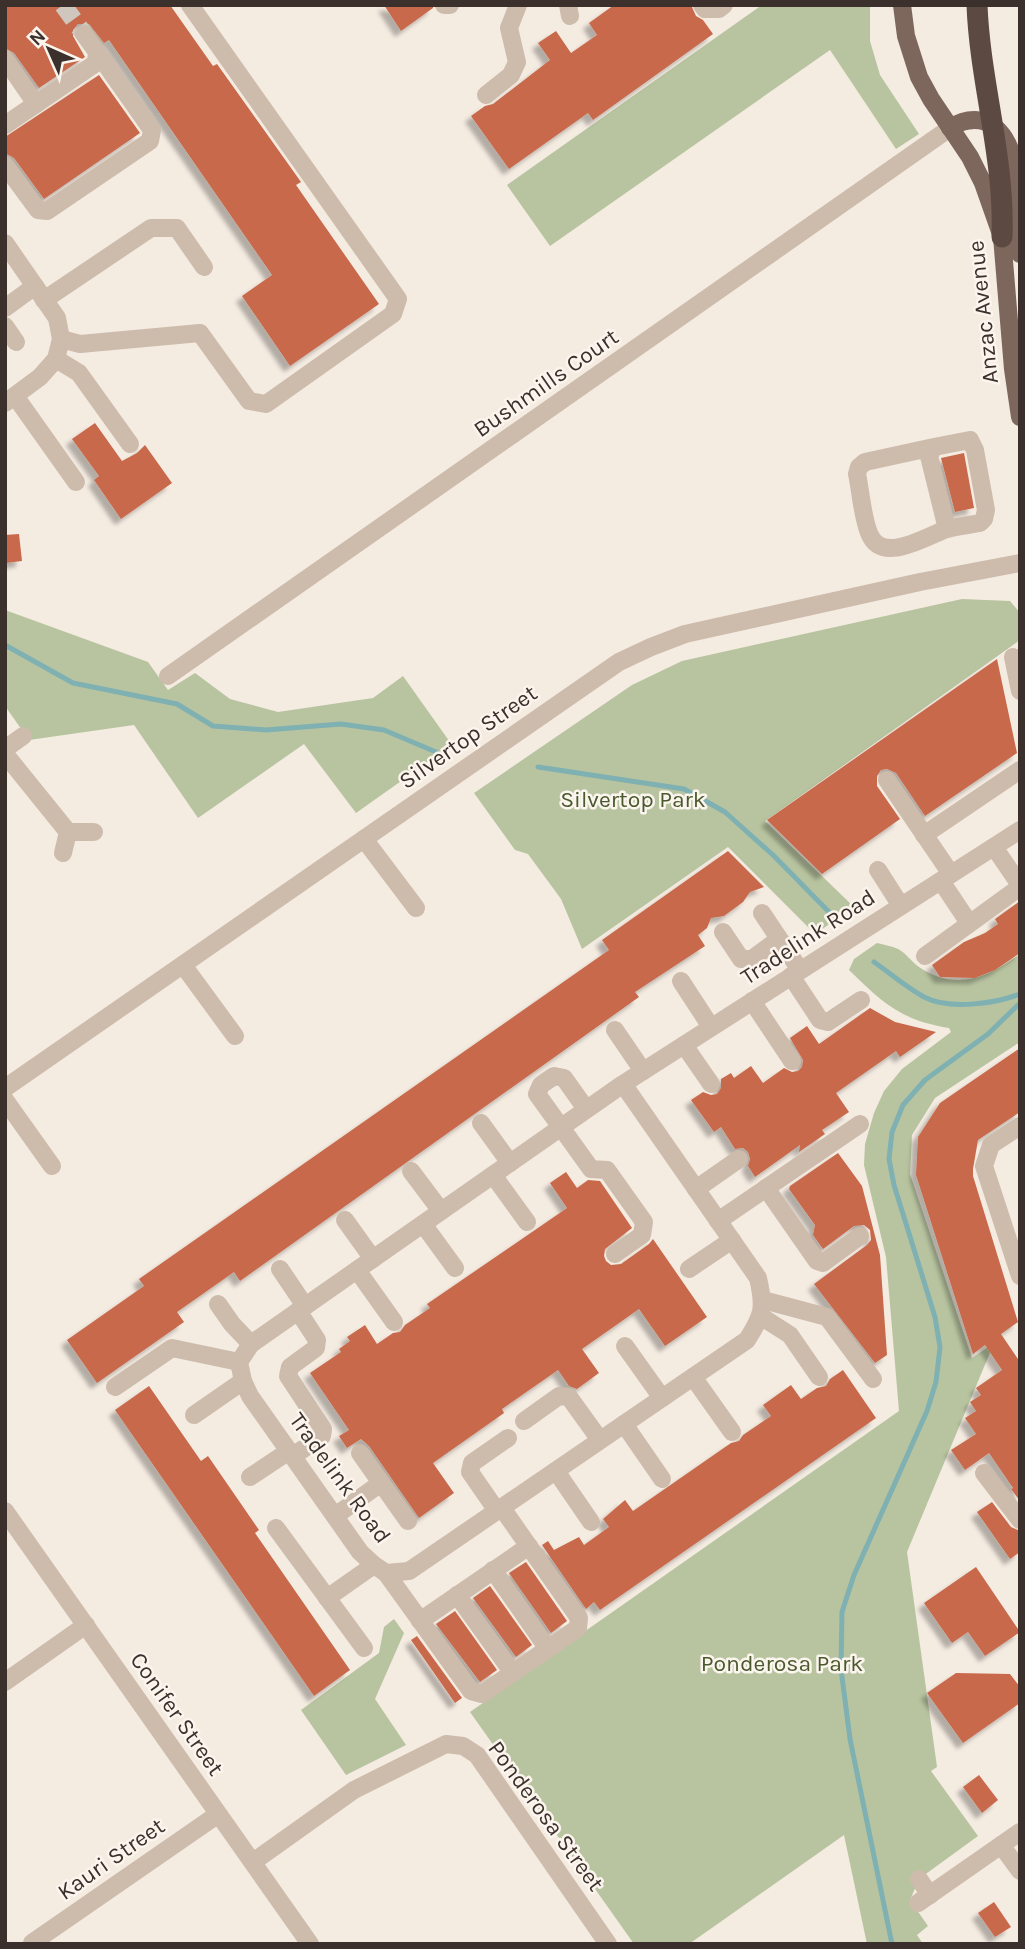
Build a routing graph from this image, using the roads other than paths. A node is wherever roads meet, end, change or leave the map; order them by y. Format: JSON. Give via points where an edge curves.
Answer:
{"nodes":[{"id":1,"x":190,"y":5,"type":"edge"},
{"id":2,"x":444,"y":5,"type":"edge"},
{"id":3,"x":450,"y":5,"type":"edge"},
{"id":4,"x":518,"y":5,"type":"edge"},
{"id":5,"x":702,"y":5,"type":"edge"},
{"id":6,"x":724,"y":5,"type":"edge"},
{"id":7,"x":902,"y":5,"type":"edge"},
{"id":8,"x":977,"y":5,"type":"edge"},
{"id":9,"x":84,"y":34,"type":"tunnel mouth"},
{"id":10,"x":97,"y":52,"type":"junction"},
{"id":11,"x":5,"y":59,"type":"edge"},
{"id":12,"x":486,"y":95,"type":"dead end"},
{"id":13,"x":36,"y":104,"type":"junction"},
{"id":14,"x":993,"y":124,"type":"junction"},
{"id":15,"x":5,"y":125,"type":"edge"},
{"id":16,"x":950,"y":128,"type":"junction"},
{"id":17,"x":5,"y":165,"type":"edge"},
{"id":18,"x":1002,"y":237,"type":"junction"},
{"id":19,"x":7,"y":248,"type":"edge"},
{"id":20,"x":1020,"y":254,"type":"edge"},
{"id":21,"x":204,"y":267,"type":"dead end"},
{"id":22,"x":40,"y":293,"type":"junction"},
{"id":23,"x":5,"y":308,"type":"edge"},
{"id":24,"x":5,"y":326,"type":"edge"},
{"id":25,"x":61,"y":339,"type":"junction"},
{"id":26,"x":16,"y":342,"type":"dead end"},
{"id":27,"x":56,"y":359,"type":"junction"},
{"id":28,"x":10,"y":399,"type":"edge"},
{"id":29,"x":1020,"y":417,"type":"edge"},
{"id":30,"x":130,"y":444,"type":"dead end"},
{"id":31,"x":934,"y":447,"type":"junction"},
{"id":32,"x":76,"y":482,"type":"dead end"},
{"id":33,"x":947,"y":529,"type":"junction"},
{"id":34,"x":1020,"y":563,"type":"edge"},
{"id":35,"x":1013,"y":657,"type":"dead end"},
{"id":36,"x":168,"y":677,"type":"dead end"},
{"id":37,"x":1020,"y":691,"type":"edge"},
{"id":38,"x":23,"y":736,"type":"dead end"},
{"id":39,"x":5,"y":751,"type":"edge"},
{"id":40,"x":1020,"y":770,"type":"edge"},
{"id":41,"x":887,"y":780,"type":"dead end"},
{"id":42,"x":1020,"y":830,"type":"edge"},
{"id":43,"x":68,"y":832,"type":"junction"},
{"id":44,"x":94,"y":832,"type":"dead end"},
{"id":45,"x":924,"y":835,"type":"junction"},
{"id":46,"x":364,"y":839,"type":"junction"},
{"id":47,"x":994,"y":847,"type":"junction"},
{"id":48,"x":63,"y":853,"type":"dead end"},
{"id":49,"x":878,"y":870,"type":"dead end"},
{"id":50,"x":946,"y":878,"type":"junction"},
{"id":51,"x":1020,"y":886,"type":"edge"},
{"id":52,"x":901,"y":906,"type":"junction"},
{"id":53,"x":416,"y":908,"type":"dead end"},
{"id":54,"x":762,"y":913,"type":"dead end"},
{"id":55,"x":970,"y":923,"type":"junction"},
{"id":56,"x":723,"y":932,"type":"dead end"},
{"id":57,"x":779,"y":939,"type":"junction"},
{"id":58,"x":925,"y":957,"type":"dead end"},
{"id":59,"x":183,"y":965,"type":"junction"},
{"id":60,"x":796,"y":973,"type":"junction"},
{"id":61,"x":681,"y":981,"type":"dead end"},
{"id":62,"x":861,"y":1000,"type":"dead end"},
{"id":63,"x":752,"y":1001,"type":"junction"},
{"id":64,"x":711,"y":1027,"type":"junction"},
{"id":65,"x":615,"y":1030,"type":"dead end"},
{"id":66,"x":235,"y":1036,"type":"dead end"},
{"id":67,"x":684,"y":1045,"type":"junction"},
{"id":68,"x":792,"y":1061,"type":"dead end"},
{"id":69,"x":643,"y":1071,"type":"junction"},
{"id":70,"x":623,"y":1084,"type":"junction"},
{"id":71,"x":711,"y":1084,"type":"dead end"},
{"id":72,"x":5,"y":1088,"type":"edge"},
{"id":73,"x":5,"y":1100,"type":"edge"},
{"id":74,"x":586,"y":1110,"type":"junction"},
{"id":75,"x":481,"y":1124,"type":"dead end"},
{"id":76,"x":860,"y":1124,"type":"dead end"},
{"id":77,"x":561,"y":1127,"type":"junction"},
{"id":78,"x":1019,"y":1129,"type":"edge"},
{"id":79,"x":739,"y":1159,"type":"dead end"},
{"id":80,"x":510,"y":1163,"type":"junction"},
{"id":81,"x":51,"y":1166,"type":"dead end"},
{"id":82,"x":411,"y":1171,"type":"dead end"},
{"id":83,"x":493,"y":1175,"type":"junction"},
{"id":84,"x":766,"y":1188,"type":"junction"},
{"id":85,"x":696,"y":1189,"type":"junction"},
{"id":86,"x":440,"y":1212,"type":"junction"},
{"id":87,"x":345,"y":1220,"type":"dead end"},
{"id":88,"x":718,"y":1221,"type":"junction"},
{"id":89,"x":527,"y":1222,"type":"dead end"},
{"id":90,"x":423,"y":1224,"type":"junction"},
{"id":91,"x":860,"y":1236,"type":"dead end"},
{"id":92,"x":732,"y":1240,"type":"junction"},
{"id":93,"x":615,"y":1254,"type":"dead end"},
{"id":94,"x":373,"y":1259,"type":"junction"},
{"id":95,"x":454,"y":1268,"type":"dead end"},
{"id":96,"x":280,"y":1269,"type":"dead end"},
{"id":97,"x":689,"y":1269,"type":"dead end"},
{"id":98,"x":357,"y":1270,"type":"junction"},
{"id":99,"x":1020,"y":1276,"type":"edge"},
{"id":100,"x":218,"y":1304,"type":"dead end"},
{"id":101,"x":762,"y":1308,"type":"junction"},
{"id":102,"x":302,"y":1309,"type":"junction"},
{"id":103,"x":394,"y":1322,"type":"dead end"},
{"id":104,"x":251,"y":1344,"type":"junction"},
{"id":105,"x":625,"y":1346,"type":"dead end"},
{"id":106,"x":239,"y":1362,"type":"junction"},
{"id":107,"x":693,"y":1377,"type":"junction"},
{"id":108,"x":820,"y":1377,"type":"dead end"},
{"id":109,"x":873,"y":1380,"type":"dead end"},
{"id":110,"x":243,"y":1381,"type":"junction"},
{"id":111,"x":115,"y":1387,"type":"dead end"},
{"id":112,"x":662,"y":1398,"type":"junction"},
{"id":113,"x":194,"y":1415,"type":"dead end"},
{"id":114,"x":524,"y":1421,"type":"dead end"},
{"id":115,"x":624,"y":1424,"type":"junction"},
{"id":116,"x":732,"y":1432,"type":"dead end"},
{"id":117,"x":508,"y":1438,"type":"dead end"},
{"id":118,"x":600,"y":1440,"type":"junction"},
{"id":119,"x":360,"y":1452,"type":"dead end"},
{"id":120,"x":291,"y":1454,"type":"junction"},
{"id":121,"x":556,"y":1471,"type":"junction"},
{"id":122,"x":984,"y":1473,"type":"dead end"},
{"id":123,"x":250,"y":1477,"type":"dead end"},
{"id":124,"x":662,"y":1479,"type":"dead end"},
{"id":125,"x":382,"y":1483,"type":"junction"},
{"id":126,"x":500,"y":1510,"type":"junction"},
{"id":127,"x":5,"y":1511,"type":"edge"},
{"id":128,"x":335,"y":1516,"type":"junction"},
{"id":129,"x":1020,"y":1520,"type":"edge"},
{"id":130,"x":408,"y":1521,"type":"dead end"},
{"id":131,"x":591,"y":1522,"type":"dead end"},
{"id":132,"x":276,"y":1528,"type":"dead end"},
{"id":133,"x":528,"y":1546,"type":"junction"},
{"id":134,"x":380,"y":1569,"type":"junction"},
{"id":135,"x":492,"y":1570,"type":"junction"},
{"id":136,"x":457,"y":1595,"type":"junction"},
{"id":137,"x":327,"y":1598,"type":"junction"},
{"id":138,"x":420,"y":1621,"type":"junction"},
{"id":139,"x":86,"y":1625,"type":"junction"},
{"id":140,"x":364,"y":1648,"type":"dead end"},
{"id":141,"x":548,"y":1649,"type":"junction"},
{"id":142,"x":513,"y":1673,"type":"junction"},
{"id":143,"x":5,"y":1682,"type":"edge"},
{"id":144,"x":217,"y":1815,"type":"junction"},
{"id":145,"x":1020,"y":1832,"type":"edge"},
{"id":146,"x":1001,"y":1845,"type":"junction"},
{"id":147,"x":253,"y":1862,"type":"junction"},
{"id":148,"x":1020,"y":1871,"type":"edge"},
{"id":149,"x":919,"y":1879,"type":"dead end"},
{"id":150,"x":32,"y":1943,"type":"edge"},
{"id":151,"x":310,"y":1944,"type":"edge"},
{"id":152,"x":608,"y":1944,"type":"edge"}],
"edges":[{"from":1,"to":25,"type":"street","via":[[398,299],[393,314],[266,404],[249,401],[200,333],[80,344]]},
{"from":2,"to":3,"type":"street"},
{"from":4,"to":12,"type":"street","via":[[509,28],[517,62],[511,75]]},
{"from":5,"to":6,"type":"street","via":[[705,9]]},
{"from":7,"to":16,"type":"main road","name":"Anzac Avenue","via":[[919,77]]},
{"from":8,"to":14,"type":"highway"},
{"from":9,"to":10,"type":"street"},
{"from":10,"to":13,"type":"street","via":[[96,63]]},
{"from":10,"to":17,"type":"street","via":[[152,130],[150,141],[47,211],[37,210]]},
{"from":11,"to":13,"type":"street"},
{"from":13,"to":15,"type":"street"},
{"from":14,"to":16,"type":"main road","via":[[979,120]]},
{"from":14,"to":18,"type":"highway"},
{"from":14,"to":20,"type":"main road","name":"Anzac Avenue","via":[[1017,155]]},
{"from":16,"to":18,"type":"main road","name":"Anzac Avenue","via":[[983,183]]},
{"from":16,"to":36,"type":"street","name":"Bushmills Court"},
{"from":18,"to":29,"type":"main road","name":"Anzac Avenue"},
{"from":19,"to":22,"type":"street"},
{"from":21,"to":22,"type":"street","via":[[177,229],[151,228]]},
{"from":22,"to":23,"type":"street"},
{"from":22,"to":25,"type":"street","via":[[57,318]]},
{"from":24,"to":26,"type":"street"},
{"from":25,"to":27,"type":"street"},
{"from":27,"to":28,"type":"street"},
{"from":27,"to":30,"type":"street","via":[[79,373]]},
{"from":28,"to":32,"type":"street"},
{"from":31,"to":33,"type":"street","via":[[929,456]]},
{"from":31,"to":33,"type":"street","via":[[965,439],[973,443],[986,510],[980,523]]},
{"from":31,"to":33,"type":"street","via":[[865,462],[857,474],[870,536],[881,545],[896,549]]},
{"from":34,"to":46,"type":"street","name":"Silvertop Street","via":[[685,634],[651,646],[619,662]]},
{"from":35,"to":37,"type":"street"},
{"from":38,"to":39,"type":"street"},
{"from":39,"to":43,"type":"street"},
{"from":40,"to":45,"type":"street"},
{"from":41,"to":45,"type":"street"},
{"from":42,"to":47,"type":"street","name":"Tradelink Road"},
{"from":43,"to":44,"type":"street"},
{"from":43,"to":48,"type":"street"},
{"from":45,"to":50,"type":"street"},
{"from":46,"to":53,"type":"street"},
{"from":46,"to":59,"type":"street","name":"Silvertop Street"},
{"from":47,"to":50,"type":"street","name":"Tradelink Road"},
{"from":47,"to":51,"type":"street"},
{"from":49,"to":52,"type":"street"},
{"from":50,"to":52,"type":"street","name":"Tradelink Road"},
{"from":50,"to":55,"type":"street"},
{"from":51,"to":55,"type":"street"},
{"from":52,"to":60,"type":"street","name":"Tradelink Road"},
{"from":54,"to":57,"type":"street"},
{"from":55,"to":58,"type":"street"},
{"from":56,"to":57,"type":"street","via":[[741,959],[752,959]]},
{"from":57,"to":60,"type":"street"},
{"from":59,"to":66,"type":"street"},
{"from":59,"to":72,"type":"street","name":"Silvertop Street"},
{"from":60,"to":62,"type":"street","via":[[820,1020],[828,1022]]},
{"from":60,"to":63,"type":"street","name":"Tradelink Road"},
{"from":61,"to":64,"type":"street"},
{"from":63,"to":64,"type":"street","name":"Tradelink Road"},
{"from":63,"to":68,"type":"street"},
{"from":64,"to":67,"type":"street","name":"Tradelink Road"},
{"from":65,"to":69,"type":"street"},
{"from":67,"to":69,"type":"street","name":"Tradelink Road"},
{"from":67,"to":71,"type":"street"},
{"from":69,"to":70,"type":"street","name":"Tradelink Road"},
{"from":70,"to":74,"type":"street","name":"Tradelink Road"},
{"from":70,"to":85,"type":"street"},
{"from":73,"to":81,"type":"street"},
{"from":74,"to":77,"type":"street","name":"Tradelink Road"},
{"from":74,"to":77,"type":"street","via":[[564,1079],[554,1076],[537,1094]]},
{"from":75,"to":80,"type":"street"},
{"from":76,"to":84,"type":"street"},
{"from":77,"to":80,"type":"street","name":"Tradelink Road"},
{"from":77,"to":93,"type":"street","via":[[591,1169],[607,1170],[644,1222],[642,1235]]},
{"from":78,"to":99,"type":"street","via":[[991,1145],[984,1166]]},
{"from":79,"to":85,"type":"street"},
{"from":80,"to":83,"type":"street","name":"Tradelink Road"},
{"from":82,"to":86,"type":"street"},
{"from":83,"to":86,"type":"street","name":"Tradelink Road"},
{"from":83,"to":89,"type":"street"},
{"from":84,"to":88,"type":"street"},
{"from":84,"to":91,"type":"street","via":[[817,1261],[823,1263]]},
{"from":85,"to":88,"type":"street"},
{"from":86,"to":90,"type":"street","name":"Tradelink Road"},
{"from":87,"to":94,"type":"street"},
{"from":88,"to":92,"type":"street"},
{"from":90,"to":94,"type":"street","name":"Tradelink Road"},
{"from":90,"to":95,"type":"street"},
{"from":92,"to":97,"type":"street"},
{"from":92,"to":101,"type":"street","via":[[758,1278]]},
{"from":94,"to":98,"type":"street","name":"Tradelink Road"},
{"from":96,"to":102,"type":"street"},
{"from":98,"to":102,"type":"street","name":"Tradelink Road"},
{"from":98,"to":103,"type":"street"},
{"from":100,"to":104,"type":"street"},
{"from":101,"to":107,"type":"street","name":"Tradelink Road","via":[[747,1340]]},
{"from":101,"to":108,"type":"street","via":[[790,1335]]},
{"from":101,"to":109,"type":"street","via":[[827,1317]]},
{"from":102,"to":104,"type":"street","name":"Tradelink Road"},
{"from":102,"to":120,"type":"street","via":[[317,1340],[316,1348],[290,1367],[288,1376],[323,1429],[322,1436]]},
{"from":104,"to":106,"type":"street","name":"Tradelink Road"},
{"from":105,"to":112,"type":"street"},
{"from":106,"to":110,"type":"street","name":"Tradelink Road"},
{"from":106,"to":111,"type":"street","via":[[172,1348]]},
{"from":107,"to":112,"type":"street","name":"Tradelink Road"},
{"from":107,"to":116,"type":"street"},
{"from":110,"to":113,"type":"street"},
{"from":110,"to":120,"type":"street","name":"Tradelink Road"},
{"from":112,"to":115,"type":"street","name":"Tradelink Road"},
{"from":114,"to":118,"type":"street","via":[[559,1396],[569,1397]]},
{"from":115,"to":118,"type":"street","name":"Tradelink Road"},
{"from":115,"to":124,"type":"street"},
{"from":117,"to":126,"type":"street","via":[[472,1463],[470,1472]]},
{"from":118,"to":121,"type":"street","name":"Tradelink Road"},
{"from":119,"to":125,"type":"street"},
{"from":120,"to":123,"type":"street"},
{"from":120,"to":128,"type":"street","name":"Tradelink Road"},
{"from":121,"to":126,"type":"street","name":"Tradelink Road"},
{"from":121,"to":131,"type":"street"},
{"from":122,"to":129,"type":"street"},
{"from":125,"to":128,"type":"street"},
{"from":125,"to":130,"type":"street"},
{"from":126,"to":133,"type":"street"},
{"from":126,"to":134,"type":"street","name":"Tradelink Road","via":[[409,1572]]},
{"from":127,"to":139,"type":"street","name":"Conifer Street"},
{"from":128,"to":134,"type":"street","name":"Tradelink Road","via":[[360,1552]]},
{"from":132,"to":137,"type":"street"},
{"from":133,"to":135,"type":"street"},
{"from":133,"to":141,"type":"street","via":[[579,1618],[578,1628]]},
{"from":134,"to":137,"type":"street"},
{"from":134,"to":138,"type":"street"},
{"from":135,"to":136,"type":"street"},
{"from":135,"to":141,"type":"street"},
{"from":136,"to":138,"type":"street"},
{"from":136,"to":142,"type":"street"},
{"from":137,"to":140,"type":"street"},
{"from":138,"to":142,"type":"street","via":[[471,1691],[482,1694]]},
{"from":139,"to":143,"type":"street"},
{"from":139,"to":144,"type":"street","name":"Conifer Street"},
{"from":141,"to":142,"type":"street"},
{"from":144,"to":147,"type":"street","name":"Conifer Street"},
{"from":144,"to":150,"type":"street","name":"Kauri Street"},
{"from":145,"to":146,"type":"street"},
{"from":146,"to":148,"type":"street"},
{"from":146,"to":149,"type":"street","via":[[924,1899]]},
{"from":147,"to":151,"type":"street","name":"Conifer Street"},
{"from":147,"to":152,"type":"street","name":"Ponderosa Street","via":[[354,1790],[446,1744],[463,1746],[477,1755]]}]}
